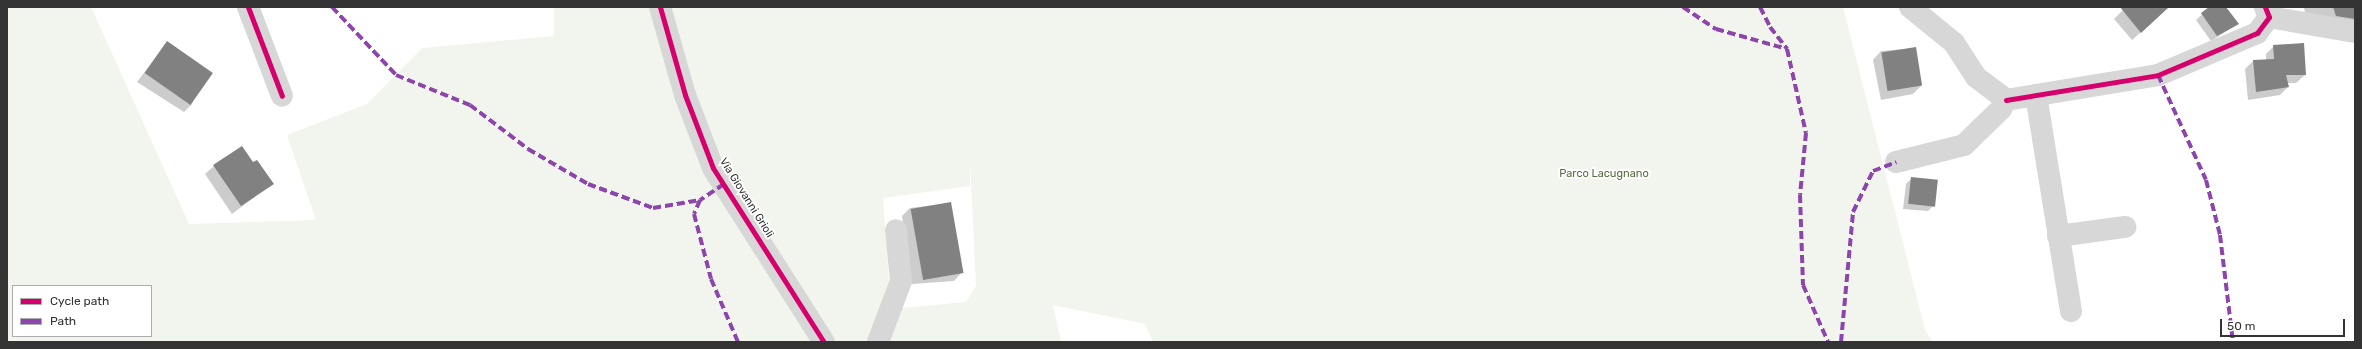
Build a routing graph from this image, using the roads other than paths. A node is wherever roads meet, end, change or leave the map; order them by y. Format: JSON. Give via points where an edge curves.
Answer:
{"nodes":[{"id":1,"x":248,"y":7,"type":"edge"},
{"id":2,"x":660,"y":7,"type":"edge"},
{"id":3,"x":1910,"y":7,"type":"edge"},
{"id":4,"x":2267,"y":12,"type":"edge"},
{"id":5,"x":2355,"y":32,"type":"edge"},
{"id":6,"x":2036,"y":95,"type":"junction"},
{"id":7,"x":282,"y":96,"type":"dead end"},
{"id":8,"x":2006,"y":100,"type":"junction"},
{"id":9,"x":1896,"y":162,"type":"dead end"},
{"id":10,"x":2124,"y":227,"type":"dead end"},
{"id":11,"x":896,"y":230,"type":"dead end"},
{"id":12,"x":2058,"y":236,"type":"junction"},
{"id":13,"x":2071,"y":311,"type":"dead end"},
{"id":14,"x":824,"y":342,"type":"edge"},
{"id":15,"x":878,"y":342,"type":"edge"}],
"edges":[{"from":1,"to":7,"type":"street"},
{"from":2,"to":14,"type":"street","name":"Via Giovanni Grioli","via":[[685,95],[714,168]]},
{"from":3,"to":8,"type":"street","via":[[1954,43],[1976,77]]},
{"from":4,"to":5,"type":"street"},
{"from":4,"to":6,"type":"street","via":[[2257,33],[2158,75]]},
{"from":6,"to":8,"type":"street"},
{"from":6,"to":12,"type":"street"},
{"from":8,"to":9,"type":"street","via":[[2002,109],[1964,145]]},
{"from":10,"to":12,"type":"street"},
{"from":11,"to":15,"type":"street","via":[[901,281]]},
{"from":12,"to":13,"type":"street"}]}
